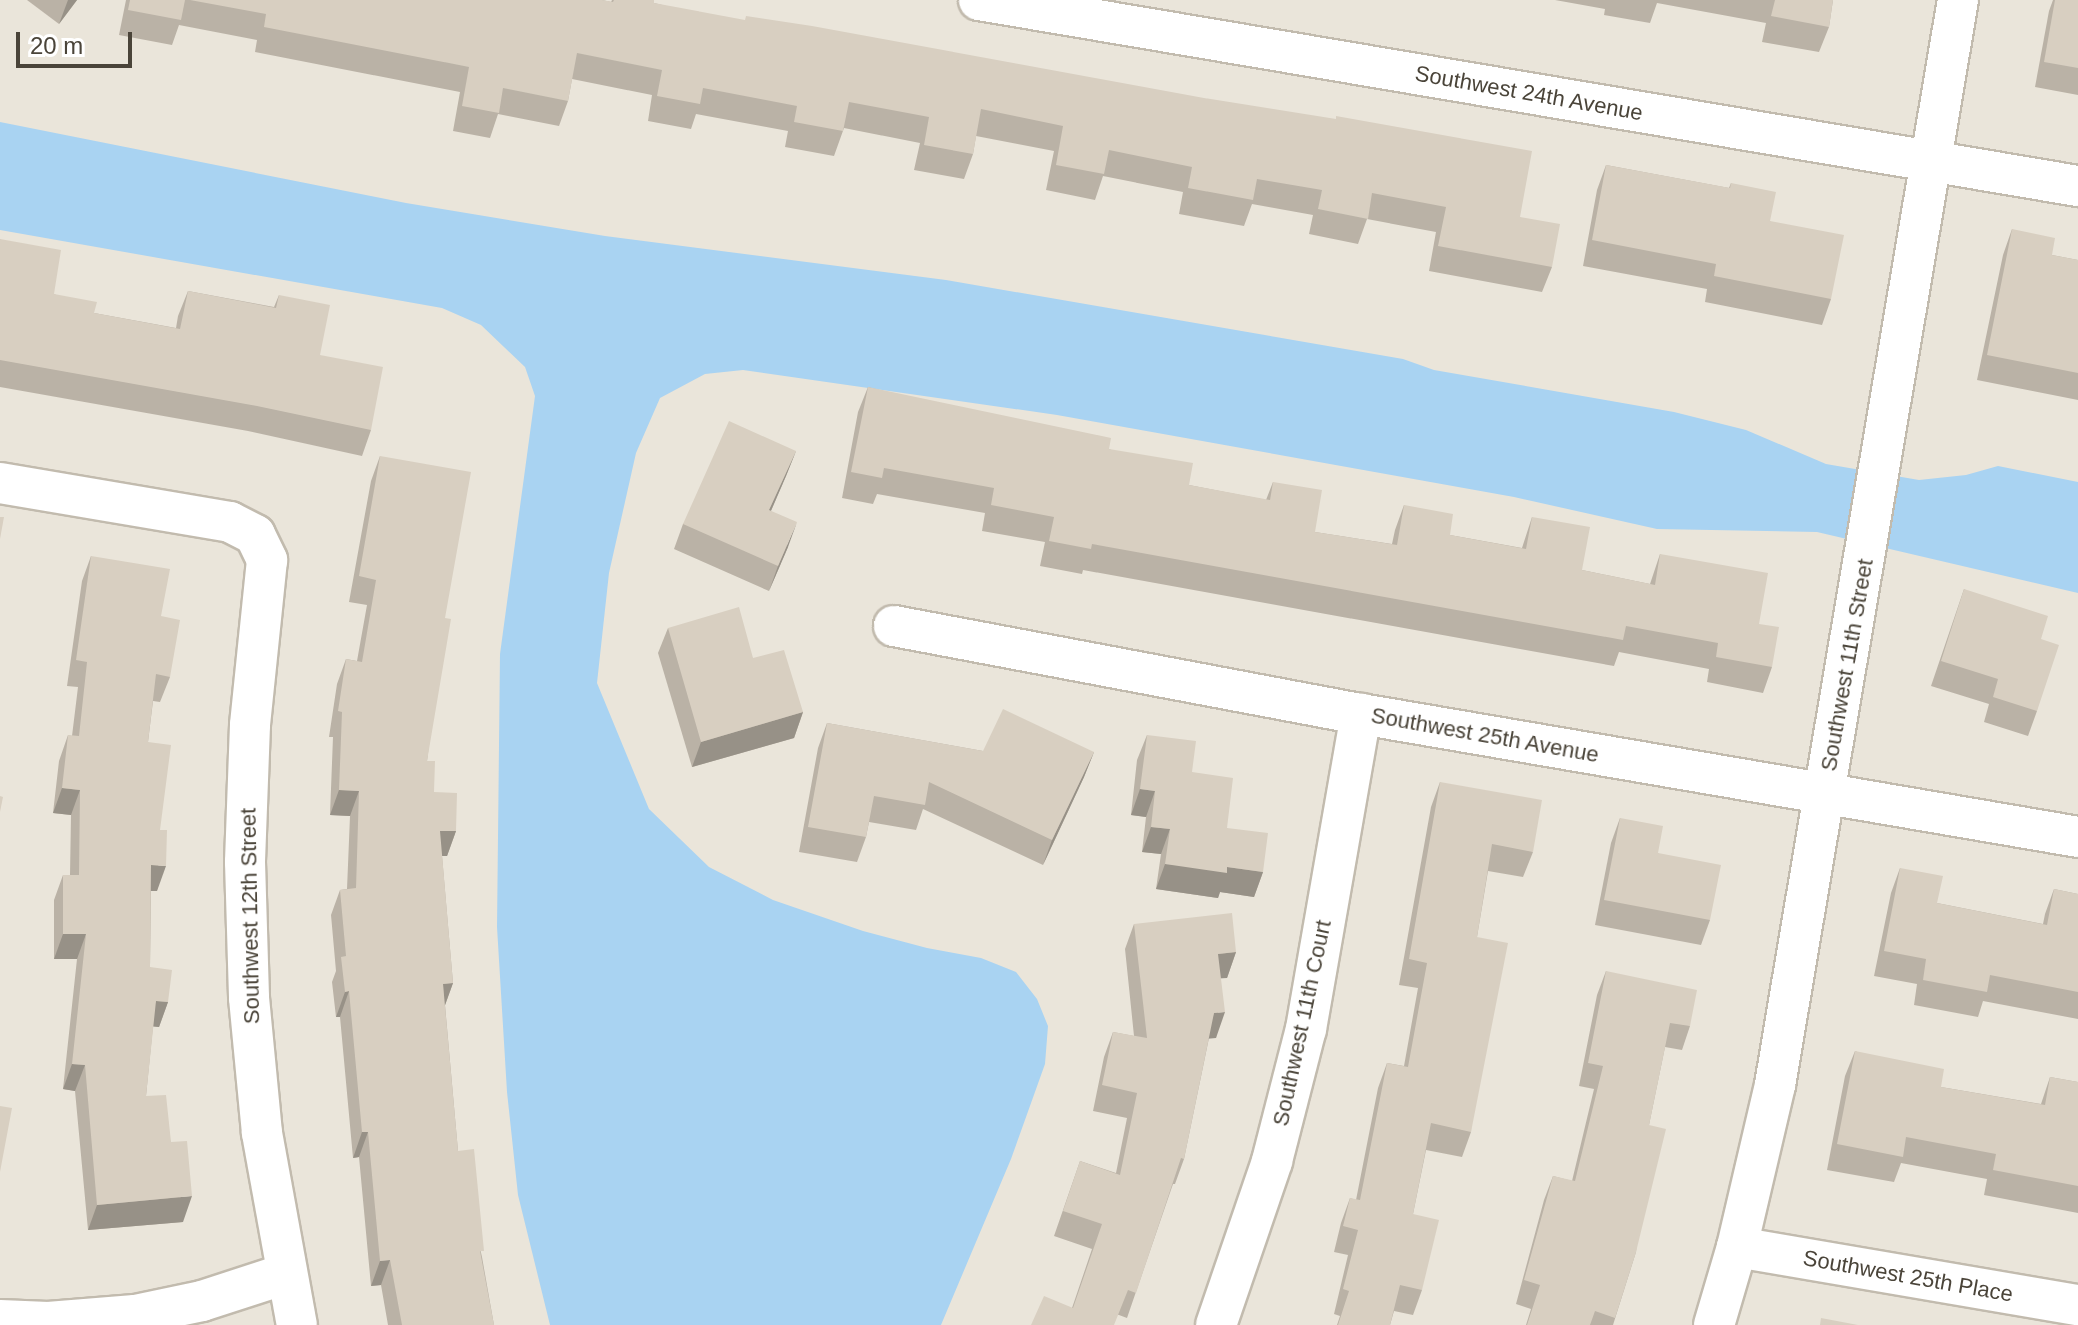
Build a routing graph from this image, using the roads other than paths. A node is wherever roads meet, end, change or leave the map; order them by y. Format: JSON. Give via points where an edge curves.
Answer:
{"nodes":[{"id":1,"x":979,"y":0,"type":"edge"},
{"id":2,"x":1958,"y":0,"type":"edge"},
{"id":3,"x":1932,"y":162,"type":"junction"},
{"id":4,"x":2078,"y":186,"type":"edge"},
{"id":5,"x":0,"y":483,"type":"edge"},
{"id":6,"x":894,"y":626,"type":"dead end"},
{"id":7,"x":1361,"y":714,"type":"junction"},
{"id":8,"x":1825,"y":793,"type":"junction"},
{"id":9,"x":2078,"y":837,"type":"edge"},
{"id":10,"x":1737,"y":1247,"type":"junction"},
{"id":11,"x":285,"y":1274,"type":"junction"},
{"id":12,"x":2078,"y":1305,"type":"edge"},
{"id":13,"x":0,"y":1320,"type":"edge"},
{"id":14,"x":297,"y":1325,"type":"edge"},
{"id":15,"x":1216,"y":1325,"type":"edge"},
{"id":16,"x":1714,"y":1325,"type":"edge"}],
"edges":[{"from":1,"to":3,"type":"street","name":"Southwest 24th Avenue"},
{"from":2,"to":3,"type":"street","name":"Southwest 11th Street"},
{"from":3,"to":4,"type":"street","name":"Southwest 24th Avenue"},
{"from":3,"to":8,"type":"street","name":"Southwest 11th Street"},
{"from":5,"to":11,"type":"street","name":"Southwest 12th Street","via":[[230,522],[255,535],[267,560],[250,725],[245,862],[249,998],[262,1133]]},
{"from":6,"to":7,"type":"street","name":"Southwest 25th Avenue"},
{"from":7,"to":8,"type":"street","name":"Southwest 25th Avenue"},
{"from":7,"to":15,"type":"street","name":"Southwest 11th Court","via":[[1306,1029],[1272,1161]]},
{"from":8,"to":9,"type":"street","name":"Southwest 25th Avenue"},
{"from":8,"to":10,"type":"street","name":"Southwest 11th Street","via":[[1775,1085]]},
{"from":10,"to":12,"type":"street","name":"Southwest 25th Place"},
{"from":10,"to":16,"type":"street","name":"Southwest 11th Street"},
{"from":11,"to":13,"type":"street","via":[[202,1301],[135,1315]]},
{"from":11,"to":14,"type":"street","name":"Southwest 12th Street"}]}
